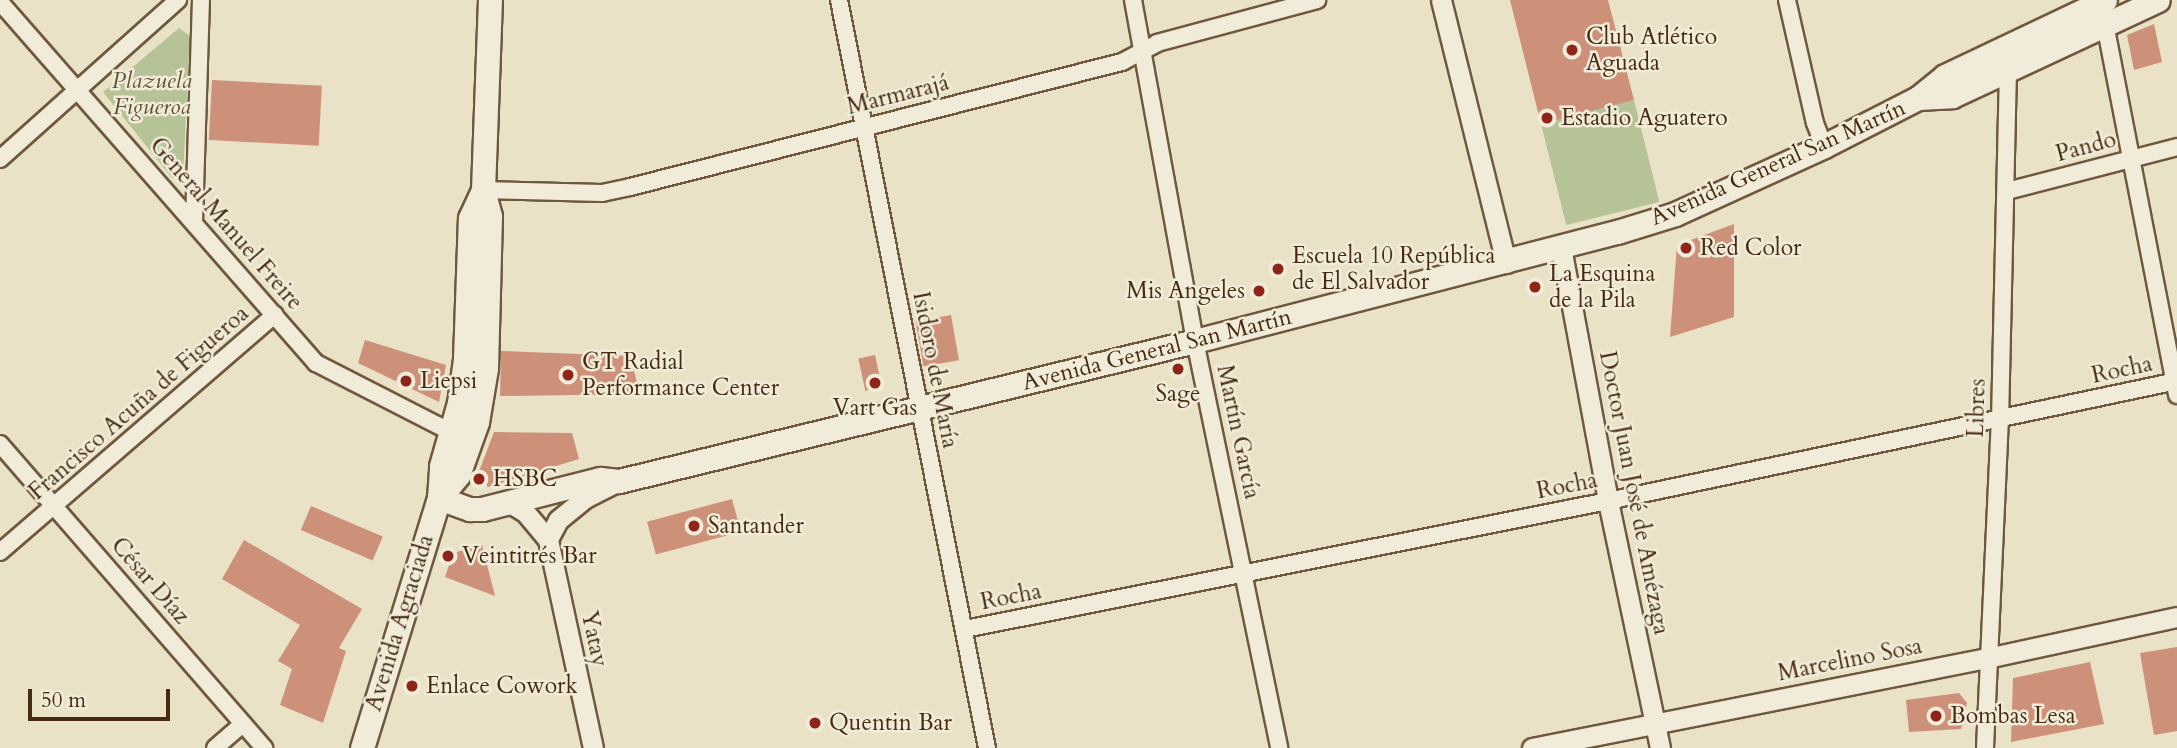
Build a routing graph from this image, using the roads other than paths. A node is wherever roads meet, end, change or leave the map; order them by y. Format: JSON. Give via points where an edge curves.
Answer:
{"nodes":[{"id":1,"x":178,"y":0,"type":"edge"},
{"id":2,"x":201,"y":0,"type":"edge"},
{"id":3,"x":490,"y":0,"type":"edge"},
{"id":4,"x":839,"y":0,"type":"edge"},
{"id":5,"x":1133,"y":0,"type":"edge"},
{"id":6,"x":1317,"y":0,"type":"edge"},
{"id":7,"x":1441,"y":0,"type":"edge"},
{"id":8,"x":1787,"y":0,"type":"edge"},
{"id":9,"x":2060,"y":0,"type":"edge"},
{"id":10,"x":2158,"y":0,"type":"edge"},
{"id":11,"x":0,"y":2,"type":"edge"},
{"id":12,"x":2096,"y":13,"type":"edge"},
{"id":13,"x":2048,"y":28,"type":"junction"},
{"id":14,"x":1143,"y":51,"type":"junction"},
{"id":15,"x":2008,"y":70,"type":"junction"},
{"id":16,"x":77,"y":90,"type":"junction"},
{"id":17,"x":1918,"y":98,"type":"junction"},
{"id":18,"x":864,"y":127,"type":"junction"},
{"id":19,"x":1824,"y":146,"type":"junction"},
{"id":20,"x":2177,"y":147,"type":"edge"},
{"id":21,"x":0,"y":159,"type":"edge"},
{"id":22,"x":2131,"y":159,"type":"junction"},
{"id":23,"x":483,"y":190,"type":"junction"},
{"id":24,"x":2007,"y":191,"type":"junction"},
{"id":25,"x":194,"y":222,"type":"junction"},
{"id":26,"x":1561,"y":247,"type":"junction"},
{"id":27,"x":1506,"y":263,"type":"junction"},
{"id":28,"x":275,"y":315,"type":"junction"},
{"id":29,"x":1195,"y":341,"type":"junction"},
{"id":30,"x":2176,"y":386,"type":"edge"},
{"id":31,"x":919,"y":409,"type":"junction"},
{"id":32,"x":2000,"y":421,"type":"junction"},
{"id":33,"x":451,"y":432,"type":"junction"},
{"id":34,"x":0,"y":444,"type":"edge"},
{"id":35,"x":619,"y":481,"type":"junction"},
{"id":36,"x":439,"y":498,"type":"junction"},
{"id":37,"x":1608,"y":501,"type":"junction"},
{"id":38,"x":510,"y":503,"type":"junction"},
{"id":39,"x":54,"y":506,"type":"junction"},
{"id":40,"x":548,"y":539,"type":"junction"},
{"id":41,"x":0,"y":552,"type":"edge"},
{"id":42,"x":1245,"y":573,"type":"junction"},
{"id":43,"x":2177,"y":617,"type":"edge"},
{"id":44,"x":965,"y":629,"type":"junction"},
{"id":45,"x":1987,"y":659,"type":"junction"},
{"id":46,"x":1656,"y":723,"type":"junction"},
{"id":47,"x":243,"y":724,"type":"junction"},
{"id":48,"x":215,"y":748,"type":"edge"},
{"id":49,"x":264,"y":748,"type":"edge"},
{"id":50,"x":362,"y":748,"type":"edge"},
{"id":51,"x":593,"y":748,"type":"edge"},
{"id":52,"x":987,"y":748,"type":"edge"},
{"id":53,"x":1279,"y":748,"type":"edge"},
{"id":54,"x":1532,"y":748,"type":"edge"},
{"id":55,"x":1660,"y":748,"type":"edge"},
{"id":56,"x":1985,"y":748,"type":"edge"}],
"edges":[{"from":1,"to":16,"type":"street"},
{"from":2,"to":25,"type":"street"},
{"from":3,"to":23,"type":"main road","name":"Avenida Agraciada"},
{"from":4,"to":18,"type":"street","name":"Isidoro de María"},
{"from":5,"to":14,"type":"street","name":"Martín García"},
{"from":6,"to":14,"type":"street","name":"Marmarajá","via":[[1157,43]]},
{"from":7,"to":27,"type":"street"},
{"from":8,"to":19,"type":"street"},
{"from":9,"to":13,"type":"main road"},
{"from":10,"to":12,"type":"main road","name":"Avenida General San Martín"},
{"from":11,"to":16,"type":"street","name":"General Manuel Freire"},
{"from":12,"to":13,"type":"main road","name":"Avenida General San Martín"},
{"from":12,"to":15,"type":"main road","name":"Avenida General San Martín"},
{"from":12,"to":22,"type":"street"},
{"from":13,"to":17,"type":"main road","name":"Avenida General San Martín","via":[[1945,76]]},
{"from":14,"to":18,"type":"street","name":"Marmarajá","via":[[1122,62]]},
{"from":14,"to":29,"type":"street","name":"Martín García"},
{"from":15,"to":17,"type":"main road","name":"Avenida General San Martín","via":[[1951,96]]},
{"from":15,"to":24,"type":"street","name":"Libres"},
{"from":16,"to":21,"type":"street"},
{"from":16,"to":25,"type":"street","name":"General Manuel Freire"},
{"from":17,"to":19,"type":"main road","name":"Avenida General San Martín"},
{"from":18,"to":23,"type":"street","name":"Marmarajá","via":[[603,193]]},
{"from":18,"to":31,"type":"street","name":"Isidoro de María"},
{"from":19,"to":26,"type":"main road","name":"Avenida General San Martín","via":[[1675,214]]},
{"from":20,"to":22,"type":"street","name":"Pando"},
{"from":22,"to":24,"type":"street","name":"Pando"},
{"from":22,"to":30,"type":"street"},
{"from":23,"to":33,"type":"main road","name":"Avenida Agraciada","via":[[470,218],[465,359]]},
{"from":23,"to":36,"type":"main road","name":"Avenida Agraciada","via":[[490,216],[483,396],[458,475]]},
{"from":24,"to":32,"type":"street","name":"Libres"},
{"from":25,"to":28,"type":"street","name":"General Manuel Freire"},
{"from":26,"to":27,"type":"main road","name":"Avenida General San Martín"},
{"from":26,"to":37,"type":"street","name":"Doctor Juan José de Amézaga"},
{"from":27,"to":29,"type":"main road","name":"Avenida General San Martín"},
{"from":28,"to":33,"type":"street","name":"General Manuel Freire","via":[[316,363]]},
{"from":28,"to":39,"type":"street","name":"Francisco Acuña de Figueroa"},
{"from":29,"to":31,"type":"main road","name":"Avenida General San Martín"},
{"from":29,"to":42,"type":"street","name":"Martín García"},
{"from":30,"to":32,"type":"street","name":"Rocha"},
{"from":31,"to":35,"type":"main road","name":"Avenida General San Martín"},
{"from":31,"to":44,"type":"street","name":"Isidoro de María"},
{"from":32,"to":37,"type":"street","name":"Rocha"},
{"from":32,"to":45,"type":"street","name":"Libres"},
{"from":33,"to":36,"type":"main road","name":"Avenida Agraciada","via":[[441,466]]},
{"from":34,"to":39,"type":"street","name":"César Díaz"},
{"from":35,"to":38,"type":"main road","name":"Avenida General San Martín","via":[[600,479]]},
{"from":35,"to":40,"type":"street","name":"Avenida General San Martín","via":[[585,498],[558,520]]},
{"from":36,"to":38,"type":"main road","name":"Avenida General San Martín","via":[[470,509]]},
{"from":36,"to":50,"type":"main road","name":"Avenida Agraciada"},
{"from":37,"to":42,"type":"street","name":"Rocha"},
{"from":37,"to":46,"type":"street","name":"Doctor Juan José de Amézaga"},
{"from":38,"to":40,"type":"street","name":"Yatay","via":[[525,512]]},
{"from":39,"to":41,"type":"street","name":"Francisco Acuña de Figueroa"},
{"from":39,"to":47,"type":"street","name":"César Díaz"},
{"from":40,"to":51,"type":"street","name":"Yatay"},
{"from":42,"to":44,"type":"street","name":"Rocha"},
{"from":42,"to":53,"type":"street","name":"Martín García"},
{"from":43,"to":45,"type":"street","name":"Marcelino Sosa"},
{"from":44,"to":52,"type":"street","name":"Isidoro de María"},
{"from":45,"to":46,"type":"street","name":"Marcelino Sosa"},
{"from":45,"to":56,"type":"street","name":"Libres"},
{"from":46,"to":54,"type":"street","name":"Marcelino Sosa"},
{"from":46,"to":55,"type":"street","name":"Doctor Juan José de Amézaga"},
{"from":47,"to":48,"type":"street"},
{"from":47,"to":49,"type":"street","name":"César Díaz"}]}
